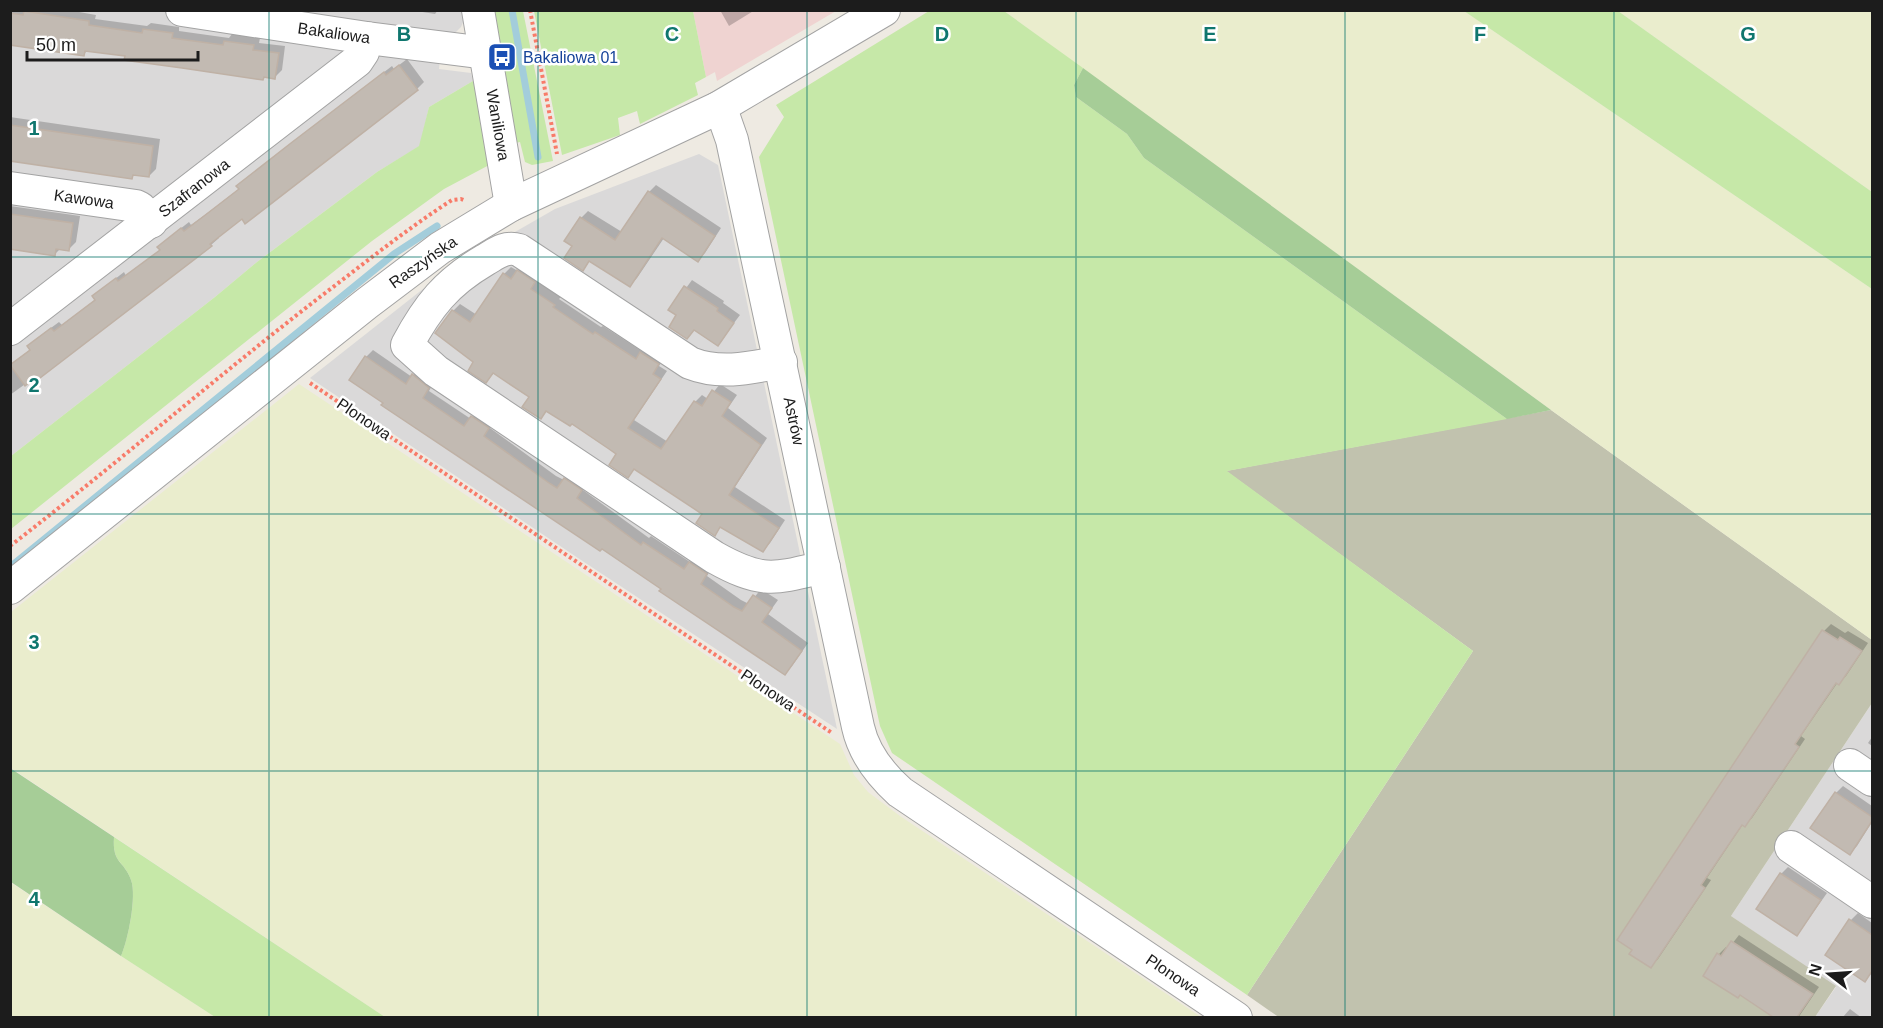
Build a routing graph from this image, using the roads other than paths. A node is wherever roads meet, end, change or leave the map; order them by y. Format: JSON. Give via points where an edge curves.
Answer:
{"nodes":[{"id":1,"x":182,"y":10,"type":"edge"},
{"id":2,"x":478,"y":10,"type":"edge"},
{"id":3,"x":884,"y":10,"type":"edge"},
{"id":4,"x":367,"y":38,"type":"junction"},
{"id":5,"x":486,"y":52,"type":"junction"},
{"id":6,"x":718,"y":108,"type":"junction"},
{"id":7,"x":10,"y":188,"type":"edge"},
{"id":8,"x":511,"y":205,"type":"junction"},
{"id":9,"x":151,"y":222,"type":"junction"},
{"id":10,"x":10,"y":329,"type":"edge"},
{"id":11,"x":781,"y":362,"type":"junction"},
{"id":12,"x":824,"y":567,"type":"junction"},
{"id":13,"x":10,"y":588,"type":"edge"},
{"id":14,"x":851,"y":737,"type":"joint"},
{"id":15,"x":1791,"y":848,"type":"dead end"},
{"id":16,"x":1872,"y":902,"type":"edge"},
{"id":17,"x":1236,"y":1017,"type":"edge"}],
"edges":[{"from":1,"to":4,"type":"street","name":"Bakaliowa"},
{"from":2,"to":5,"type":"street","name":"Waniliowa"},
{"from":3,"to":6,"type":"street","name":"Raszyńska"},
{"from":4,"to":5,"type":"street","name":"Bakaliowa"},
{"from":4,"to":9,"type":"street","name":"Szafranowa","via":[[357,61]]},
{"from":5,"to":8,"type":"street","name":"Waniliowa"},
{"from":6,"to":8,"type":"street","name":"Raszyńska"},
{"from":6,"to":11,"type":"street","name":"Astrów","via":[[732,140]]},
{"from":7,"to":9,"type":"street","name":"Kawowa","via":[[136,206]]},
{"from":8,"to":13,"type":"street","name":"Raszyńska","via":[[440,248]]},
{"from":9,"to":10,"type":"street","name":"Szafranowa"},
{"from":11,"to":12,"type":"street","name":"Astrów"},
{"from":11,"to":12,"type":"street","via":[[741,369],[704,368],[690,363],[519,250],[510,248],[494,254],[450,284],[419,322],[407,345],[436,371],[736,570],[775,578]]},
{"from":12,"to":14,"type":"street","name":"Astrów"},
{"from":14,"to":17,"type":"street","name":"Plonowa","via":[[900,792]]},
{"from":15,"to":16,"type":"street"}]}
